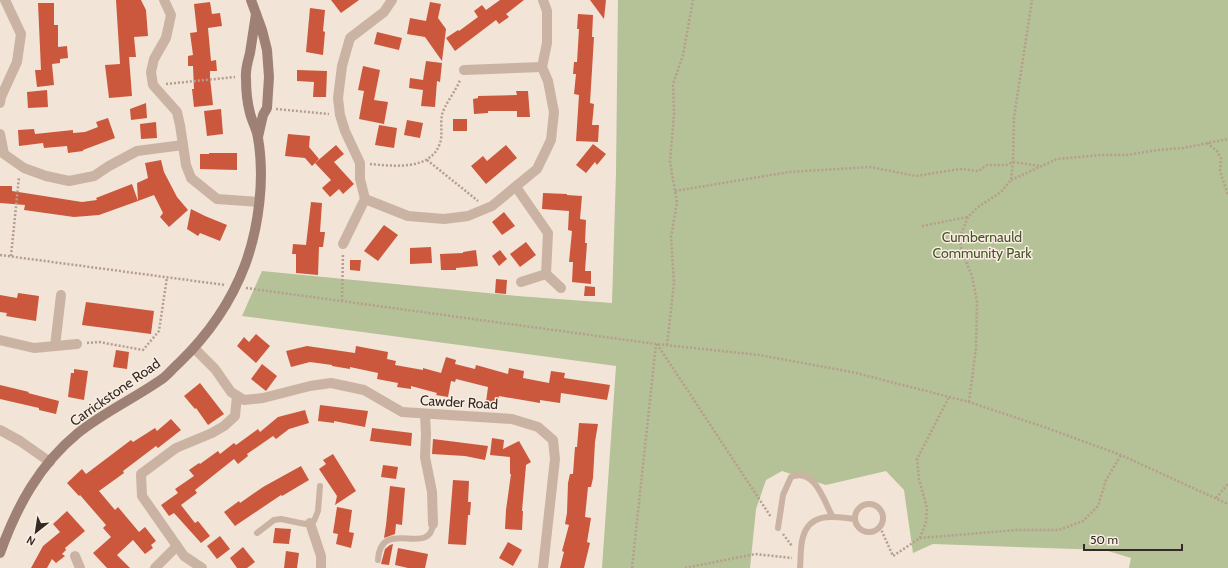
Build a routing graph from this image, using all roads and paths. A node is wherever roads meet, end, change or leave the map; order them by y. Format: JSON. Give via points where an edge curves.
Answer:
{"nodes":[{"id":1,"x":5,"y":0,"type":"edge"},
{"id":2,"x":164,"y":0,"type":"edge"},
{"id":3,"x":251,"y":0,"type":"edge"},
{"id":4,"x":392,"y":0,"type":"edge"},
{"id":5,"x":543,"y":0,"type":"edge"},
{"id":6,"x":693,"y":0,"type":"edge"},
{"id":7,"x":1032,"y":0,"type":"edge"},
{"id":8,"x":256,"y":14,"type":"junction"},
{"id":9,"x":542,"y":67,"type":"junction"},
{"id":10,"x":464,"y":70,"type":"joint"},
{"id":11,"x":246,"y":76,"type":"junction"},
{"id":12,"x":153,"y":85,"type":"junction"},
{"id":13,"x":0,"y":103,"type":"edge"},
{"id":14,"x":267,"y":108,"type":"junction"},
{"id":15,"x":340,"y":115,"type":"junction"},
{"id":16,"x":0,"y":134,"type":"edge"},
{"id":17,"x":258,"y":137,"type":"junction"},
{"id":18,"x":1228,"y":139,"type":"edge"},
{"id":19,"x":1207,"y":143,"type":"junction"},
{"id":20,"x":183,"y":145,"type":"junction"},
{"id":21,"x":426,"y":160,"type":"junction"},
{"id":22,"x":1013,"y":162,"type":"junction"},
{"id":23,"x":360,"y":163,"type":"junction"},
{"id":24,"x":20,"y":166,"type":"junction"},
{"id":25,"x":1040,"y":166,"type":"junction"},
{"id":26,"x":1011,"y":180,"type":"junction"},
{"id":27,"x":516,"y":187,"type":"junction"},
{"id":28,"x":675,"y":191,"type":"junction"},
{"id":29,"x":1228,"y":195,"type":"edge"},
{"id":30,"x":365,"y":199,"type":"junction"},
{"id":31,"x":259,"y":202,"type":"junction"},
{"id":32,"x":486,"y":208,"type":"junction"},
{"id":33,"x":968,"y":217,"type":"junction"},
{"id":34,"x":922,"y":226,"type":"dead end"},
{"id":35,"x":343,"y":244,"type":"joint"},
{"id":36,"x":0,"y":255,"type":"edge"},
{"id":37,"x":11,"y":256,"type":"junction"},
{"id":38,"x":546,"y":274,"type":"junction"},
{"id":39,"x":167,"y":277,"type":"junction"},
{"id":40,"x":521,"y":282,"type":"dead end"},
{"id":41,"x":236,"y":286,"type":"junction"},
{"id":42,"x":562,"y":288,"type":"dead end"},
{"id":43,"x":61,"y":295,"type":"dead end"},
{"id":44,"x":342,"y":301,"type":"junction"},
{"id":45,"x":0,"y":340,"type":"edge"},
{"id":46,"x":77,"y":344,"type":"joint"},
{"id":47,"x":656,"y":344,"type":"junction"},
{"id":48,"x":667,"y":345,"type":"junction"},
{"id":49,"x":55,"y":346,"type":"junction"},
{"id":50,"x":194,"y":348,"type":"junction"},
{"id":51,"x":237,"y":396,"type":"junction"},
{"id":52,"x":949,"y":397,"type":"junction"},
{"id":53,"x":969,"y":402,"type":"junction"},
{"id":54,"x":425,"y":414,"type":"junction"},
{"id":55,"x":0,"y":430,"type":"edge"},
{"id":56,"x":1121,"y":456,"type":"junction"},
{"id":57,"x":50,"y":462,"type":"junction"},
{"id":58,"x":1228,"y":484,"type":"edge"},
{"id":59,"x":320,"y":486,"type":"dead end"},
{"id":60,"x":1216,"y":498,"type":"junction"},
{"id":61,"x":1228,"y":504,"type":"edge"},
{"id":62,"x":832,"y":516,"type":"junction"},
{"id":63,"x":855,"y":519,"type":"junction"},
{"id":64,"x":310,"y":523,"type":"junction"},
{"id":65,"x":433,"y":524,"type":"joint"},
{"id":66,"x":880,"y":527,"type":"junction"},
{"id":67,"x":778,"y":528,"type":"junction"},
{"id":68,"x":257,"y":533,"type":"dead end"},
{"id":69,"x":920,"y":538,"type":"junction"},
{"id":70,"x":177,"y":546,"type":"junction"},
{"id":71,"x":0,"y":553,"type":"edge"},
{"id":72,"x":76,"y":556,"type":"dead end"},
{"id":73,"x":801,"y":559,"type":"junction"},
{"id":74,"x":378,"y":560,"type":"dead end"},
{"id":75,"x":80,"y":568,"type":"edge"},
{"id":76,"x":155,"y":568,"type":"edge"},
{"id":77,"x":202,"y":568,"type":"edge"},
{"id":78,"x":321,"y":568,"type":"edge"},
{"id":79,"x":543,"y":568,"type":"edge"},
{"id":80,"x":632,"y":568,"type":"edge"},
{"id":81,"x":685,"y":568,"type":"edge"},
{"id":82,"x":800,"y":568,"type":"edge"}],
"edges":[{"from":1,"to":13,"type":"street","via":[[21,34],[17,62]]},
{"from":2,"to":12,"type":"street","via":[[171,15],[166,38],[154,59],[151,72]]},
{"from":3,"to":8,"type":"street","name":"Carrickstone Road"},
{"from":4,"to":15,"type":"street","via":[[384,12],[350,38],[342,66],[338,98]]},
{"from":5,"to":9,"type":"street","via":[[547,12],[547,43]]},
{"from":6,"to":28,"type":"path","via":[[683,55],[673,84],[674,114],[670,162]]},
{"from":7,"to":22,"type":"path","via":[[1014,117]]},
{"from":8,"to":11,"type":"street","name":"Carrickstone Road"},
{"from":8,"to":14,"type":"street","name":"Carrickstone Road","via":[[267,50]]},
{"from":9,"to":10,"type":"street"},
{"from":9,"to":27,"type":"street","via":[[548,81],[554,112],[550,140],[537,169]]},
{"from":10,"to":21,"type":"path","via":[[442,114],[440,142],[435,153]]},
{"from":11,"to":12,"type":"path"},
{"from":11,"to":17,"type":"street","name":"Carrickstone Road","via":[[246,94]]},
{"from":12,"to":20,"type":"street","via":[[177,112]]},
{"from":14,"to":15,"type":"path"},
{"from":14,"to":17,"type":"street","name":"Carrickstone Road"},
{"from":15,"to":23,"type":"street"},
{"from":16,"to":24,"type":"street","via":[[4,154]]},
{"from":17,"to":31,"type":"street","name":"Carrickstone Road"},
{"from":18,"to":19,"type":"path"},
{"from":19,"to":25,"type":"path","via":[[1127,155],[1057,159]]},
{"from":19,"to":29,"type":"path","via":[[1221,158],[1220,171]]},
{"from":20,"to":24,"type":"street","via":[[137,151],[94,176],[69,181]]},
{"from":20,"to":31,"type":"street","via":[[191,178],[217,199]]},
{"from":21,"to":23,"type":"path","via":[[402,166]]},
{"from":21,"to":32,"type":"path"},
{"from":22,"to":25,"type":"path"},
{"from":22,"to":26,"type":"path"},
{"from":22,"to":28,"type":"path","via":[[1006,165],[987,165],[979,171],[960,169],[916,176],[870,166],[789,172]]},
{"from":23,"to":30,"type":"street","via":[[360,179]]},
{"from":24,"to":37,"type":"path"},
{"from":25,"to":26,"type":"path"},
{"from":26,"to":33,"type":"path","via":[[1001,192]]},
{"from":27,"to":32,"type":"street"},
{"from":27,"to":38,"type":"street","via":[[548,233]]},
{"from":28,"to":48,"type":"path","via":[[677,202],[671,237],[674,283]]},
{"from":30,"to":32,"type":"street","via":[[408,216],[444,219],[468,216]]},
{"from":30,"to":35,"type":"street"},
{"from":31,"to":41,"type":"street","name":"Carrickstone Road","via":[[253,240]]},
{"from":33,"to":34,"type":"path"},
{"from":33,"to":53,"type":"path","via":[[959,239],[962,254],[972,276],[977,302],[976,347]]},
{"from":35,"to":44,"type":"path"},
{"from":36,"to":37,"type":"path"},
{"from":37,"to":39,"type":"path"},
{"from":38,"to":40,"type":"street"},
{"from":38,"to":42,"type":"street"},
{"from":39,"to":41,"type":"path"},
{"from":39,"to":46,"type":"path","via":[[159,331],[143,350],[99,342]]},
{"from":41,"to":44,"type":"path"},
{"from":41,"to":50,"type":"street","name":"Carrickstone Road","via":[[220,314]]},
{"from":43,"to":49,"type":"street"},
{"from":44,"to":47,"type":"path"},
{"from":45,"to":49,"type":"street","via":[[34,348]]},
{"from":46,"to":49,"type":"street"},
{"from":47,"to":48,"type":"path"},
{"from":47,"to":67,"type":"path"},
{"from":47,"to":80,"type":"path"},
{"from":48,"to":52,"type":"path","via":[[759,354],[852,372]]},
{"from":50,"to":51,"type":"street","via":[[215,368],[231,392]]},
{"from":50,"to":57,"type":"street","name":"Carrickstone Road","via":[[163,378],[78,433]]},
{"from":51,"to":54,"type":"street","name":"Cawder Road","via":[[244,400],[263,398],[310,386],[331,384],[364,390],[402,412]]},
{"from":51,"to":70,"type":"street","via":[[236,416],[224,426],[176,448],[141,474],[142,496]]},
{"from":52,"to":53,"type":"path"},
{"from":52,"to":69,"type":"path","via":[[917,459],[919,479],[927,508],[926,522]]},
{"from":53,"to":56,"type":"path"},
{"from":54,"to":65,"type":"street","via":[[425,456],[432,492]]},
{"from":54,"to":79,"type":"street","name":"Cawder Road","via":[[512,419],[538,427],[553,440],[555,459]]},
{"from":55,"to":57,"type":"street"},
{"from":56,"to":60,"type":"path"},
{"from":56,"to":69,"type":"path","via":[[1106,480],[1098,506],[1083,521],[1059,530],[1017,530]]},
{"from":57,"to":71,"type":"street","name":"Carrickstone Road","via":[[36,478],[19,507]]},
{"from":58,"to":60,"type":"path"},
{"from":59,"to":64,"type":"lane","via":[[317,516]]},
{"from":60,"to":61,"type":"path"},
{"from":62,"to":63,"type":"lane"},
{"from":62,"to":67,"type":"lane","via":[[811,478],[797,475],[791,477],[783,495]]},
{"from":62,"to":73,"type":"lane","via":[[815,519],[808,525],[803,537]]},
{"from":63,"to":66,"type":"lane","via":[[859,528],[867,532]]},
{"from":63,"to":66,"type":"lane","via":[[860,507],[873,504],[883,514]]},
{"from":64,"to":68,"type":"lane","via":[[274,520]]},
{"from":64,"to":78,"type":"street","via":[[321,556]]},
{"from":65,"to":74,"type":"lane","via":[[433,530],[425,538],[390,539],[378,551]]},
{"from":66,"to":69,"type":"path","via":[[893,556]]},
{"from":67,"to":73,"type":"path"},
{"from":70,"to":76,"type":"street"},
{"from":70,"to":77,"type":"street","via":[[184,556]]},
{"from":72,"to":75,"type":"street"},
{"from":73,"to":81,"type":"path","via":[[755,554]]},
{"from":73,"to":82,"type":"lane"}]}
